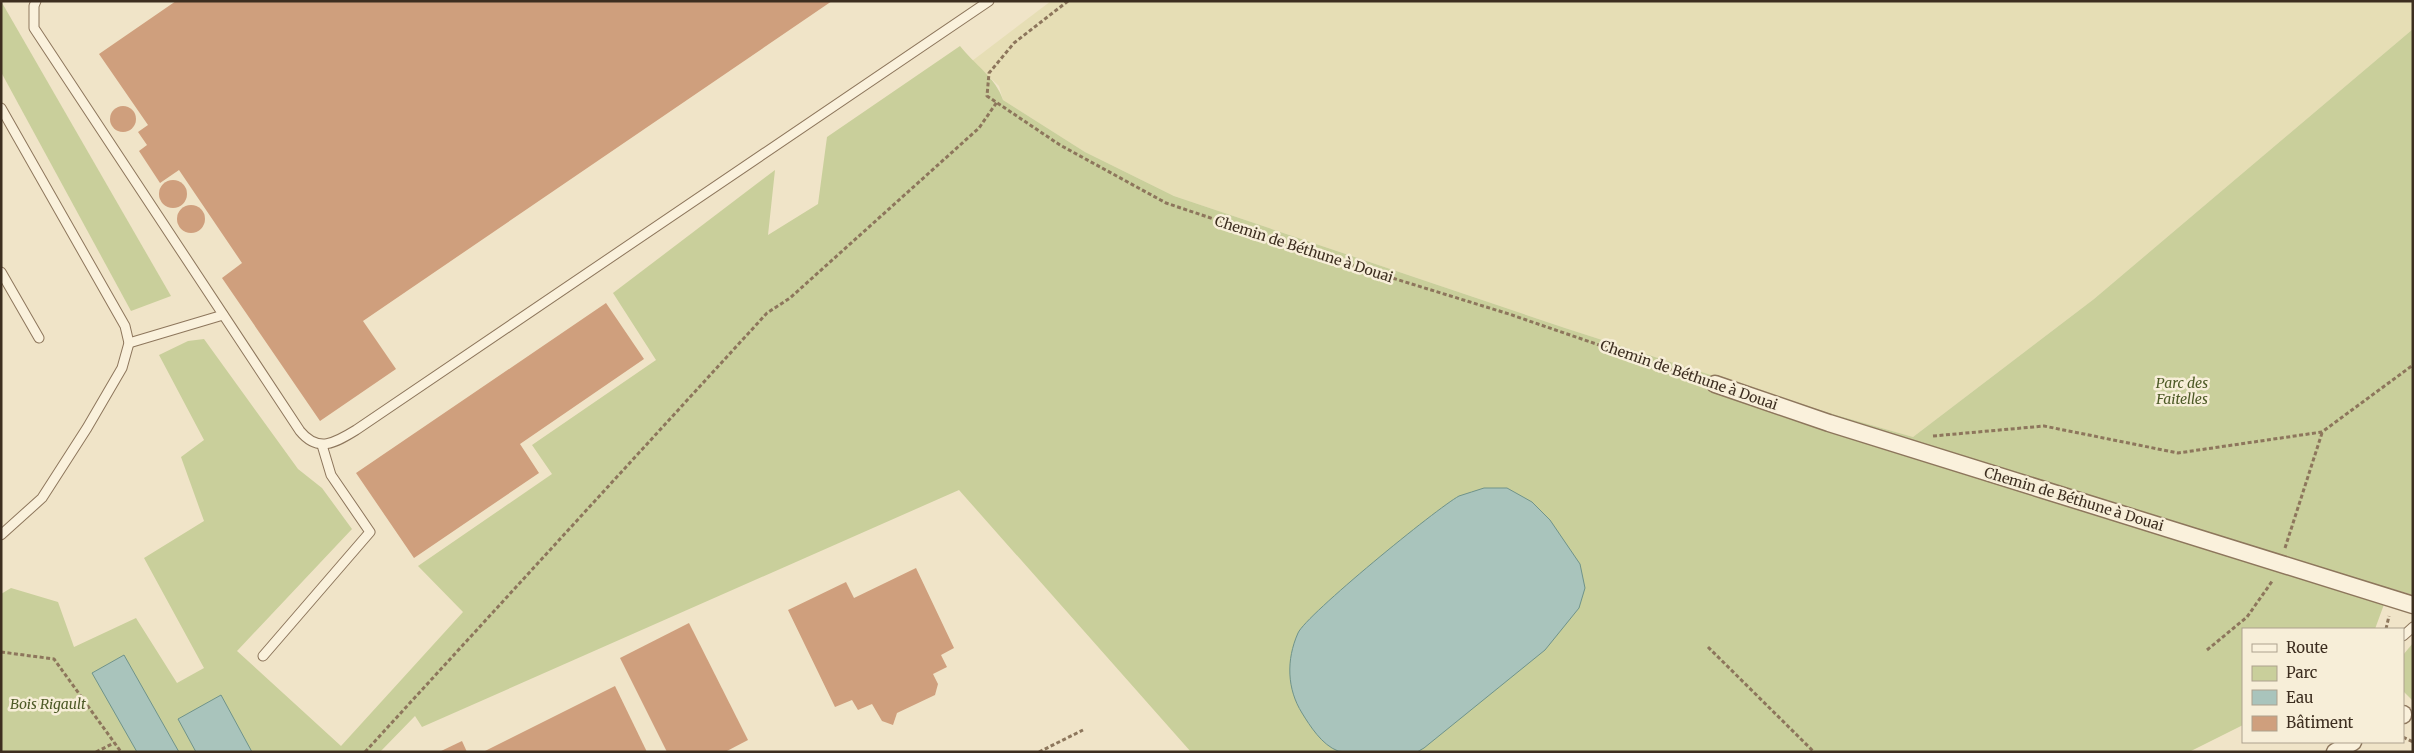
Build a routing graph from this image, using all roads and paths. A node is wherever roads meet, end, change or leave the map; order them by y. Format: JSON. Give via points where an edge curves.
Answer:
{"nodes":[{"id":1,"x":36,"y":1,"type":"edge"},
{"id":2,"x":989,"y":1,"type":"edge"},
{"id":3,"x":1068,"y":1,"type":"edge"},
{"id":4,"x":997,"y":102,"type":"junction"},
{"id":5,"x":1,"y":108,"type":"edge"},
{"id":6,"x":1,"y":272,"type":"edge"},
{"id":7,"x":223,"y":315,"type":"junction"},
{"id":8,"x":39,"y":338,"type":"dead end"},
{"id":9,"x":130,"y":343,"type":"junction"},
{"id":10,"x":2413,"y":365,"type":"edge"},
{"id":11,"x":1716,"y":384,"type":"joint"},
{"id":12,"x":2322,"y":432,"type":"junction"},
{"id":13,"x":322,"y":445,"type":"junction"},
{"id":14,"x":1909,"y":448,"type":"junction"},
{"id":15,"x":1,"y":535,"type":"edge"},
{"id":16,"x":2280,"y":563,"type":"junction"},
{"id":17,"x":2413,"y":605,"type":"edge"},
{"id":18,"x":2413,"y":626,"type":"edge"},
{"id":19,"x":2404,"y":635,"type":"edge"},
{"id":20,"x":1708,"y":647,"type":"dead end"},
{"id":21,"x":2207,"y":650,"type":"dead end"},
{"id":22,"x":1,"y":652,"type":"edge"},
{"id":23,"x":263,"y":656,"type":"dead end"},
{"id":24,"x":1083,"y":730,"type":"dead end"},
{"id":25,"x":114,"y":743,"type":"junction"},
{"id":26,"x":2352,"y":743,"type":"edge"},
{"id":27,"x":96,"y":752,"type":"edge"},
{"id":28,"x":121,"y":752,"type":"edge"},
{"id":29,"x":365,"y":752,"type":"edge"},
{"id":30,"x":1039,"y":752,"type":"edge"},
{"id":31,"x":1814,"y":752,"type":"edge"},
{"id":32,"x":2335,"y":752,"type":"edge"}],
"edges":[{"from":1,"to":7,"type":"lane","via":[[34,28]]},
{"from":2,"to":13,"type":"lane","via":[[356,430],[337,442]]},
{"from":3,"to":4,"type":"path","name":"Chemin de Béthune à Douai","via":[[1014,43],[989,73],[987,96]]},
{"from":4,"to":11,"type":"path","name":"Chemin de Béthune à Douai","via":[[1060,145],[1166,203]]},
{"from":4,"to":29,"type":"path","via":[[979,128],[790,298],[767,313]]},
{"from":5,"to":9,"type":"lane","via":[[125,326]]},
{"from":6,"to":8,"type":"lane"},
{"from":7,"to":9,"type":"lane"},
{"from":7,"to":13,"type":"lane","via":[[300,430],[308,440]]},
{"from":9,"to":15,"type":"lane","via":[[122,368],[42,498]]},
{"from":10,"to":12,"type":"path"},
{"from":11,"to":14,"type":"street","name":"Chemin de Béthune à Douai"},
{"from":12,"to":14,"type":"path","via":[[2178,452],[2044,426],[1931,436],[1918,439]]},
{"from":12,"to":16,"type":"path"},
{"from":13,"to":23,"type":"lane","via":[[332,475],[370,532]]},
{"from":14,"to":16,"type":"street","name":"Chemin de Béthune à Douai"},
{"from":16,"to":17,"type":"street","name":"Chemin de Béthune à Douai"},
{"from":16,"to":21,"type":"path","via":[[2273,582],[2247,617]]},
{"from":18,"to":19,"type":"lane"},
{"from":20,"to":31,"type":"path"},
{"from":22,"to":25,"type":"path","via":[[54,660]]},
{"from":24,"to":30,"type":"path"},
{"from":25,"to":27,"type":"path"},
{"from":25,"to":28,"type":"path"},
{"from":26,"to":32,"type":"street"}]}
